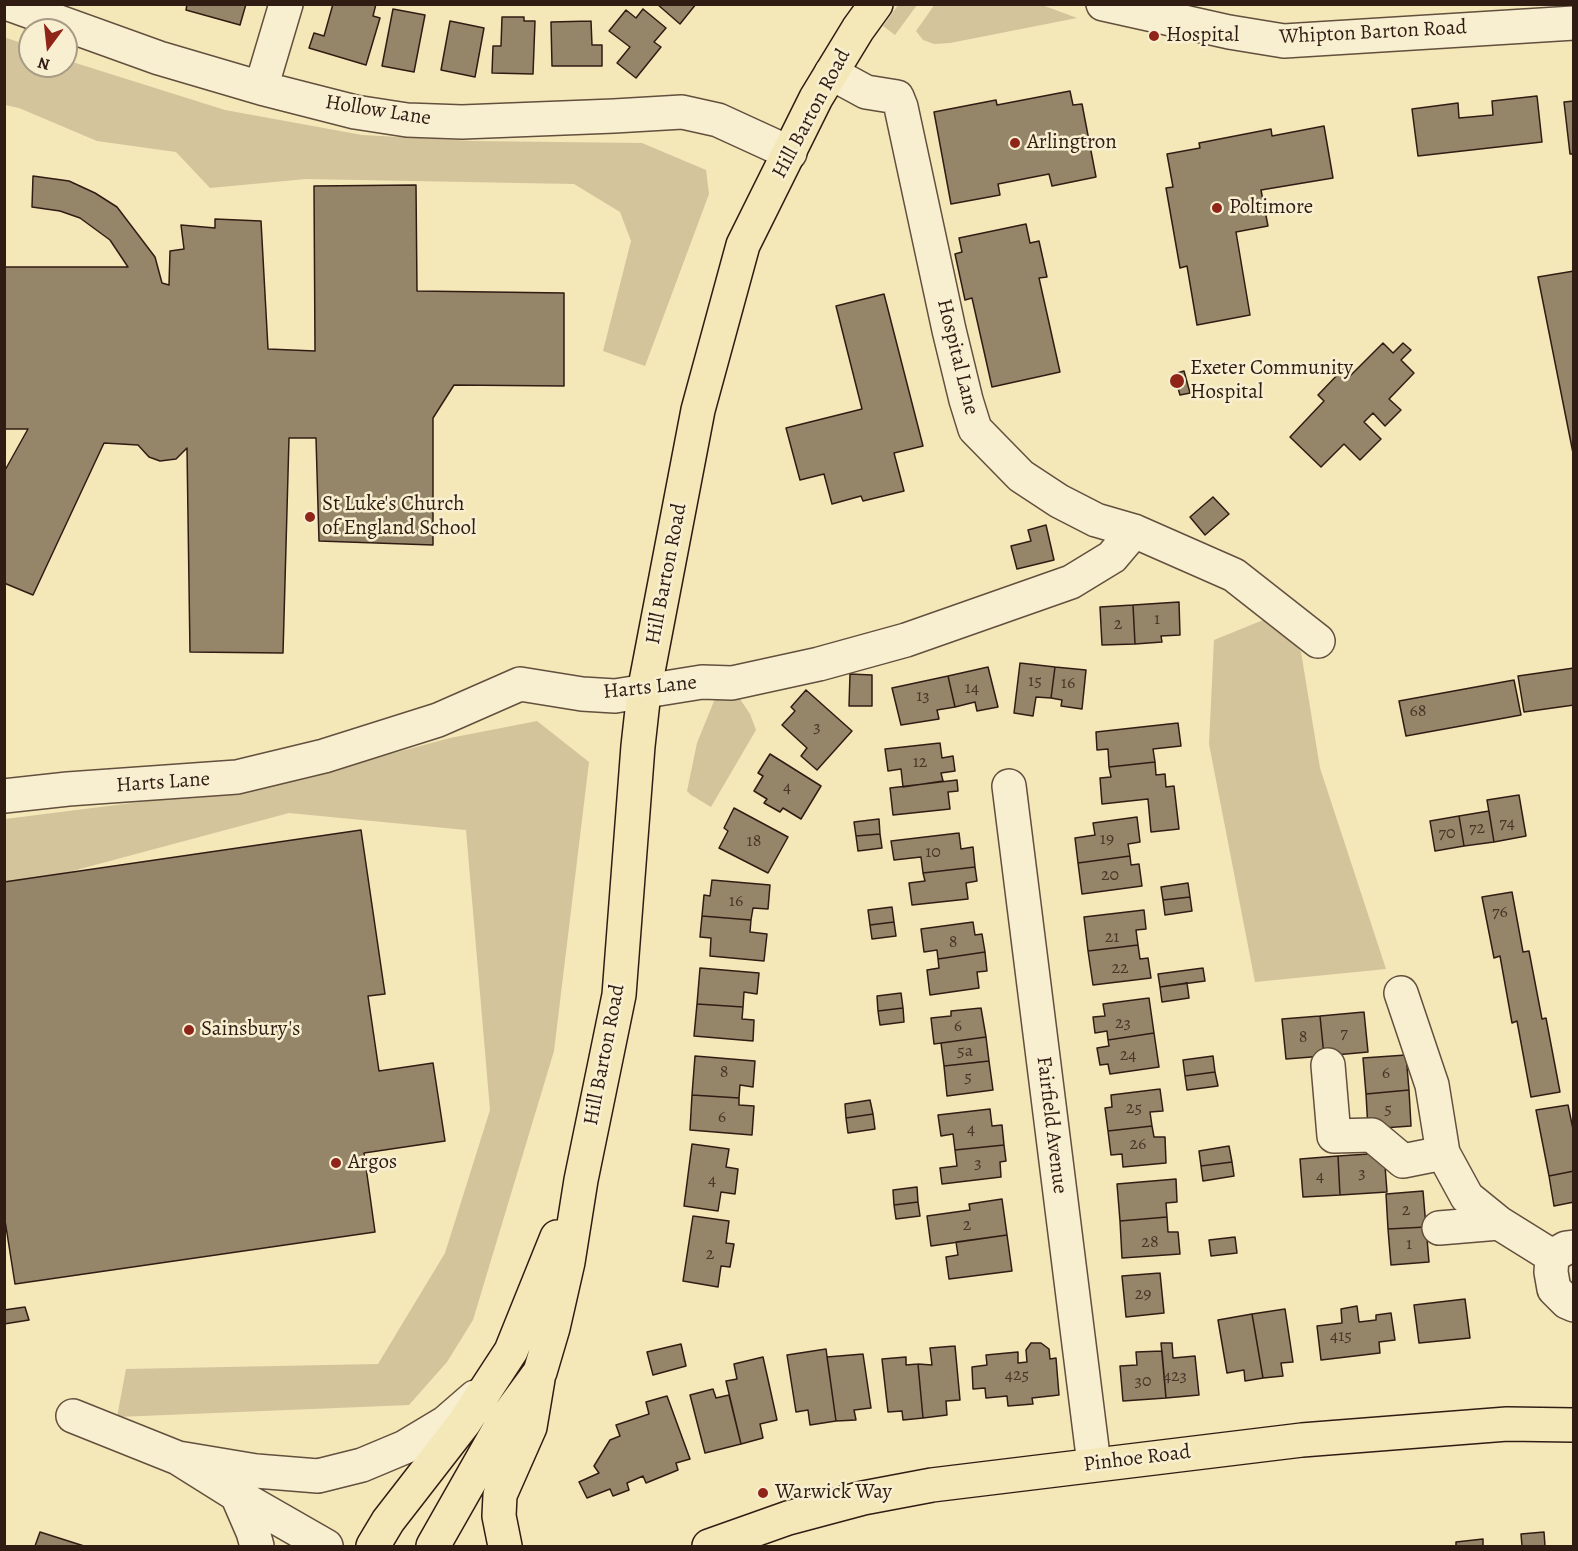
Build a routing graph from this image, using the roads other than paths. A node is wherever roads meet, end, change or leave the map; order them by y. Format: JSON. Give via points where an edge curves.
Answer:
{"nodes":[{"id":1,"x":9,"y":4,"type":"edge"},
{"id":2,"x":286,"y":4,"type":"edge"},
{"id":3,"x":876,"y":4,"type":"edge"},
{"id":4,"x":1103,"y":4,"type":"edge"},
{"id":5,"x":1574,"y":23,"type":"edge"},
{"id":6,"x":831,"y":73,"type":"junction"},
{"id":7,"x":261,"y":88,"type":"junction"},
{"id":8,"x":790,"y":153,"type":"junction"},
{"id":9,"x":1134,"y":531,"type":"junction"},
{"id":10,"x":1318,"y":641,"type":"dead end"},
{"id":11,"x":644,"y":692,"type":"junction"},
{"id":12,"x":1009,"y":786,"type":"dead end"},
{"id":13,"x":4,"y":796,"type":"edge"},
{"id":14,"x":1401,"y":993,"type":"dead end"},
{"id":15,"x":1328,"y":1065,"type":"dead end"},
{"id":16,"x":1443,"y":1153,"type":"junction"},
{"id":17,"x":581,"y":1180,"type":"junction"},
{"id":18,"x":1499,"y":1223,"type":"junction"},
{"id":19,"x":1439,"y":1228,"type":"dead end"},
{"id":20,"x":1563,"y":1252,"type":"edge"},
{"id":21,"x":1574,"y":1305,"type":"edge"},
{"id":22,"x":540,"y":1372,"type":"junction"},
{"id":23,"x":493,"y":1380,"type":"junction"},
{"id":24,"x":73,"y":1416,"type":"dead end"},
{"id":25,"x":1574,"y":1425,"type":"edge"},
{"id":26,"x":178,"y":1458,"type":"junction"},
{"id":27,"x":1094,"y":1464,"type":"junction"},
{"id":28,"x":237,"y":1496,"type":"junction"},
{"id":29,"x":257,"y":1546,"type":"edge"},
{"id":30,"x":326,"y":1546,"type":"edge"},
{"id":31,"x":373,"y":1546,"type":"edge"},
{"id":32,"x":433,"y":1546,"type":"edge"},
{"id":33,"x":505,"y":1546,"type":"edge"},
{"id":34,"x":709,"y":1546,"type":"edge"}],
"edges":[{"from":1,"to":7,"type":"street","name":"Hollow Lane","via":[[159,58]]},
{"from":2,"to":7,"type":"street"},
{"from":3,"to":6,"type":"main road","name":"Hill Barton Road"},
{"from":4,"to":5,"type":"street","name":"Whipton Barton Road","via":[[1284,41]]},
{"from":6,"to":8,"type":"main road","name":"Hill Barton Road"},
{"from":6,"to":9,"type":"street","name":"Hospital Lane","via":[[866,92],[897,97],[975,429],[1021,476],[1059,501],[1096,520]]},
{"from":7,"to":8,"type":"street","name":"Hollow Lane","via":[[407,120],[462,122],[682,112],[718,120]]},
{"from":8,"to":11,"type":"main road","name":"Hill Barton Road","via":[[744,245],[698,410]]},
{"from":9,"to":10,"type":"street","name":"Hospital Lane","via":[[1234,575]]},
{"from":9,"to":11,"type":"street","name":"Harts Lane","via":[[1113,557],[1071,582],[906,640],[732,682],[702,682]]},
{"from":11,"to":13,"type":"street","name":"Harts Lane","via":[[615,696],[582,694],[520,684],[438,720],[324,756],[237,777]]},
{"from":11,"to":17,"type":"main road","name":"Hill Barton Road","via":[[619,995]]},
{"from":12,"to":27,"type":"street","name":"Fairfield Avenue"},
{"from":14,"to":16,"type":"street","via":[[1432,1085]]},
{"from":15,"to":16,"type":"street","via":[[1334,1136],[1372,1135],[1403,1161]]},
{"from":16,"to":18,"type":"street","via":[[1467,1197]]},
{"from":17,"to":22,"type":"main road","name":"Hill Barton Road","via":[[568,1262]]},
{"from":17,"to":23,"type":"main road","name":"Hill Barton Road","via":[[511,1351]]},
{"from":18,"to":19,"type":"street"},
{"from":18,"to":20,"type":"street"},
{"from":20,"to":21,"type":"street","via":[[1551,1272],[1554,1289]]},
{"from":22,"to":32,"type":"main road","name":"Hill Barton Road","via":[[504,1421]]},
{"from":22,"to":33,"type":"main road","via":[[530,1427],[500,1495]]},
{"from":23,"to":26,"type":"street","via":[[445,1423],[405,1447],[362,1465],[318,1476]]},
{"from":23,"to":31,"type":"main road","name":"Hill Barton Road"},
{"from":24,"to":26,"type":"street"},
{"from":25,"to":27,"type":"main road","name":"Pinhoe Road","via":[[1507,1424],[1302,1440]]},
{"from":26,"to":28,"type":"street"},
{"from":27,"to":34,"type":"main road","name":"Pinhoe Road","via":[[863,1498],[788,1518]]},
{"from":28,"to":29,"type":"street"},
{"from":28,"to":30,"type":"street"}]}
